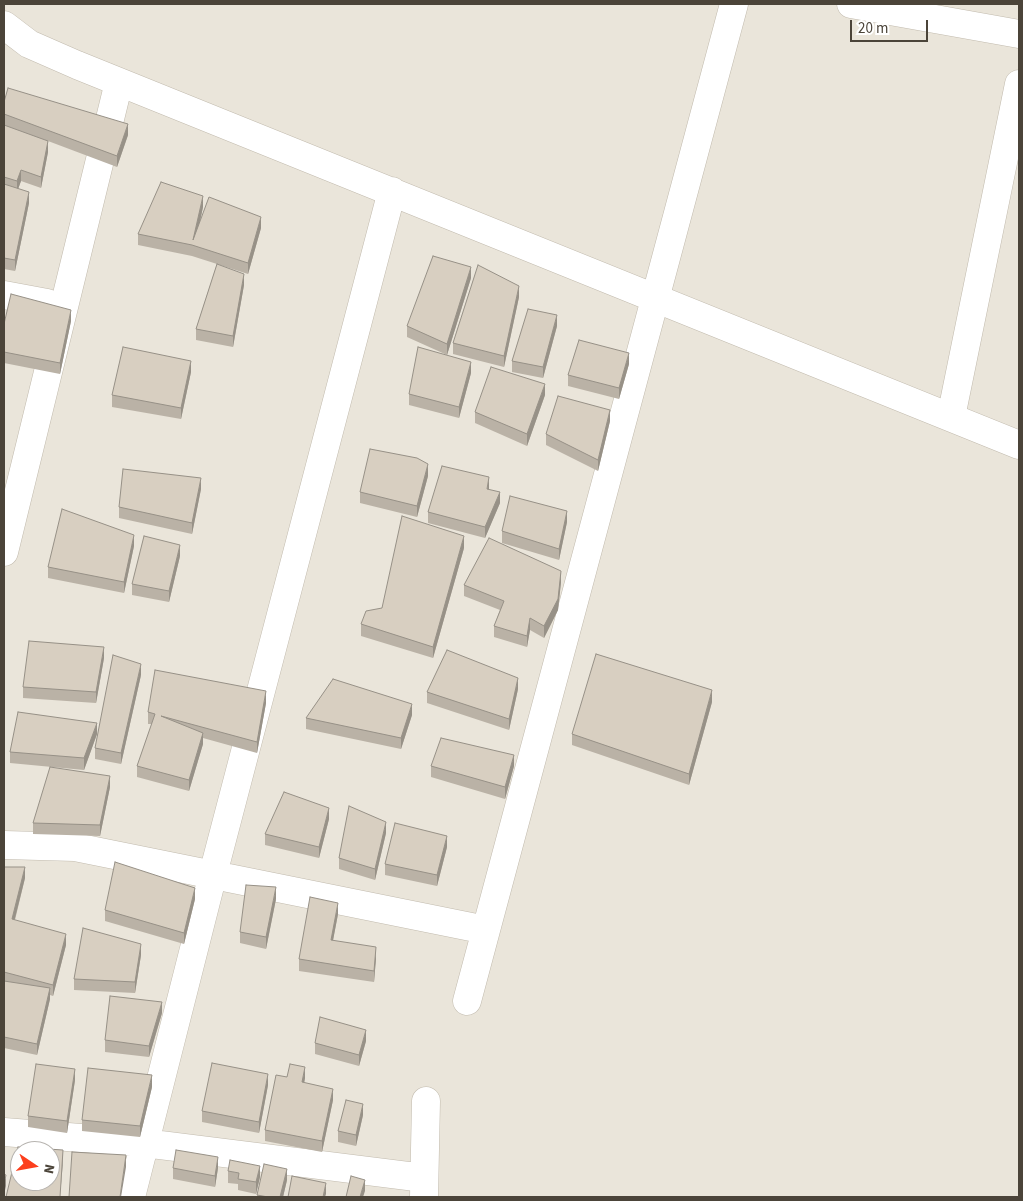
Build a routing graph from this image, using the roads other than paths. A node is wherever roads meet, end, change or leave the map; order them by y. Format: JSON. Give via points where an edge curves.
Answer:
{"nodes":[{"id":1,"x":734,"y":4,"type":"edge"},
{"id":2,"x":851,"y":4,"type":"edge"},
{"id":3,"x":4,"y":25,"type":"edge"},
{"id":4,"x":1019,"y":34,"type":"edge"},
{"id":5,"x":4,"y":37,"type":"edge"},
{"id":6,"x":29,"y":44,"type":"junction"},
{"id":7,"x":119,"y":82,"type":"junction"},
{"id":8,"x":1019,"y":84,"type":"edge"},
{"id":9,"x":392,"y":192,"type":"junction"},
{"id":10,"x":4,"y":295,"type":"edge"},
{"id":11,"x":656,"y":298,"type":"junction"},
{"id":12,"x":64,"y":306,"type":"junction"},
{"id":13,"x":951,"y":417,"type":"junction"},
{"id":14,"x":1019,"y":445,"type":"edge"},
{"id":15,"x":4,"y":546,"type":"edge"},
{"id":16,"x":4,"y":845,"type":"edge"},
{"id":17,"x":213,"y":874,"type":"junction"},
{"id":18,"x":486,"y":930,"type":"junction"},
{"id":19,"x":467,"y":1001,"type":"dead end"},
{"id":20,"x":426,"y":1101,"type":"dead end"},
{"id":21,"x":4,"y":1132,"type":"edge"},
{"id":22,"x":144,"y":1143,"type":"junction"},
{"id":23,"x":424,"y":1188,"type":"edge"},
{"id":24,"x":131,"y":1197,"type":"edge"}],
"edges":[{"from":1,"to":11,"type":"street"},
{"from":2,"to":4,"type":"street"},
{"from":3,"to":6,"type":"street"},
{"from":5,"to":6,"type":"street"},
{"from":6,"to":7,"type":"street"},
{"from":7,"to":9,"type":"street"},
{"from":7,"to":12,"type":"street"},
{"from":8,"to":13,"type":"street"},
{"from":9,"to":11,"type":"street"},
{"from":9,"to":17,"type":"street"},
{"from":10,"to":12,"type":"street"},
{"from":11,"to":13,"type":"street"},
{"from":11,"to":18,"type":"street"},
{"from":12,"to":15,"type":"street"},
{"from":13,"to":14,"type":"street"},
{"from":16,"to":17,"type":"street","via":[[75,847]]},
{"from":17,"to":18,"type":"street"},
{"from":17,"to":22,"type":"street"},
{"from":18,"to":19,"type":"street"},
{"from":20,"to":23,"type":"street"},
{"from":21,"to":22,"type":"street"},
{"from":22,"to":23,"type":"street"},
{"from":22,"to":24,"type":"street"}]}
